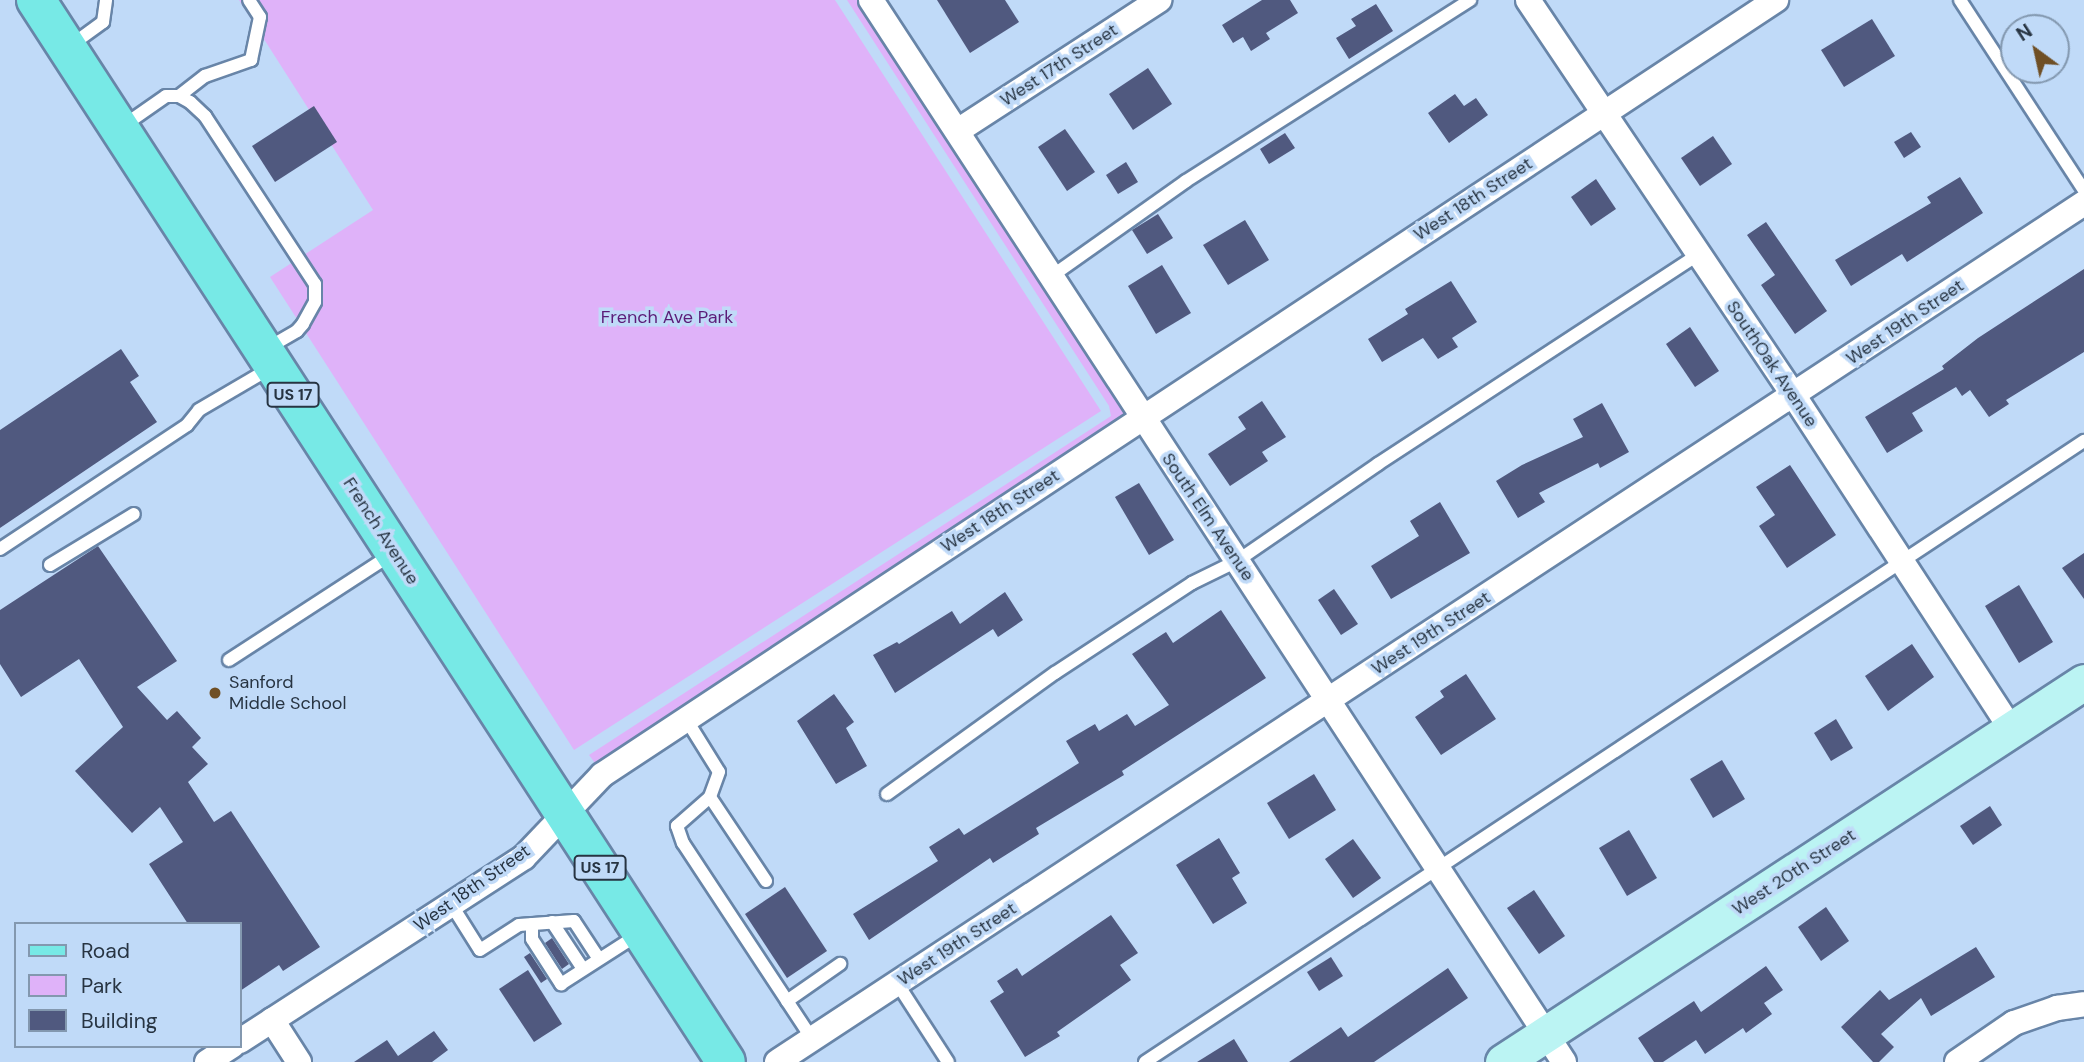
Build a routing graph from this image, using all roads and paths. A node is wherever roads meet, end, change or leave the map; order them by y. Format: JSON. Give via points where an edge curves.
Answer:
{"nodes":[{"id":1,"x":36,"y":0,"type":"edge"},
{"id":2,"x":106,"y":0,"type":"edge"},
{"id":3,"x":249,"y":0,"type":"edge"},
{"id":4,"x":872,"y":0,"type":"edge"},
{"id":5,"x":1159,"y":0,"type":"edge"},
{"id":6,"x":1470,"y":0,"type":"edge"},
{"id":7,"x":1528,"y":0,"type":"edge"},
{"id":8,"x":1776,"y":0,"type":"edge"},
{"id":9,"x":1960,"y":0,"type":"edge"},
{"id":10,"x":68,"y":48,"type":"junction"},
{"id":11,"x":179,"y":96,"type":"junction"},
{"id":12,"x":1604,"y":113,"type":"junction"},
{"id":13,"x":120,"y":128,"type":"junction"},
{"id":14,"x":959,"y":130,"type":"junction"},
{"id":15,"x":2084,"y":190,"type":"edge"},
{"id":16,"x":2084,"y":203,"type":"edge"},
{"id":17,"x":1699,"y":254,"type":"junction"},
{"id":18,"x":1052,"y":276,"type":"junction"},
{"id":19,"x":269,"y":358,"type":"junction"},
{"id":20,"x":1794,"y":396,"type":"junction"},
{"id":21,"x":1142,"y":418,"type":"junction"},
{"id":22,"x":2084,"y":441,"type":"edge"},
{"id":23,"x":134,"y":513,"type":"dead end"},
{"id":24,"x":0,"y":549,"type":"edge"},
{"id":25,"x":395,"y":552,"type":"junction"},
{"id":26,"x":1237,"y":561,"type":"junction"},
{"id":27,"x":1901,"y":561,"type":"junction"},
{"id":28,"x":50,"y":565,"type":"dead end"},
{"id":29,"x":229,"y":660,"type":"dead end"},
{"id":30,"x":2084,"y":682,"type":"edge"},
{"id":31,"x":1329,"y":700,"type":"junction"},
{"id":32,"x":686,"y":719,"type":"junction"},
{"id":33,"x":2012,"y":730,"type":"junction"},
{"id":34,"x":887,"y":794,"type":"dead end"},
{"id":35,"x":710,"y":797,"type":"junction"},
{"id":36,"x":565,"y":813,"type":"junction"},
{"id":37,"x":1439,"y":867,"type":"junction"},
{"id":38,"x":766,"y":881,"type":"dead end"},
{"id":39,"x":451,"y":904,"type":"junction"},
{"id":40,"x":552,"y":922,"type":"junction"},
{"id":41,"x":532,"y":924,"type":"junction"},
{"id":42,"x":642,"y":932,"type":"junction"},
{"id":43,"x":599,"y":959,"type":"junction"},
{"id":44,"x":839,"y":964,"type":"dead end"},
{"id":45,"x":583,"y":969,"type":"junction"},
{"id":46,"x":897,"y":983,"type":"junction"},
{"id":47,"x":788,"y":1001,"type":"junction"},
{"id":48,"x":2084,"y":1004,"type":"edge"},
{"id":49,"x":272,"y":1020,"type":"junction"},
{"id":50,"x":812,"y":1039,"type":"junction"},
{"id":51,"x":242,"y":1040,"type":"edge"},
{"id":52,"x":229,"y":1048,"type":"edge"},
{"id":53,"x":1556,"y":1048,"type":"edge"},
{"id":54,"x":207,"y":1062,"type":"edge"},
{"id":55,"x":299,"y":1062,"type":"edge"},
{"id":56,"x":726,"y":1062,"type":"edge"},
{"id":57,"x":777,"y":1062,"type":"edge"},
{"id":58,"x":948,"y":1062,"type":"edge"},
{"id":59,"x":1145,"y":1062,"type":"edge"},
{"id":60,"x":1503,"y":1062,"type":"edge"},
{"id":61,"x":1956,"y":1062,"type":"edge"}],
"edges":[{"from":1,"to":10,"type":"main road","name":"French Avenue","number":"US 17"},
{"from":2,"to":10,"type":"lane","via":[[103,22]]},
{"from":3,"to":11,"type":"lane","via":[[260,17],[251,60],[205,76]]},
{"from":4,"to":14,"type":"street","name":"South Elm Avenue"},
{"from":5,"to":14,"type":"street","name":"West 17th Street"},
{"from":6,"to":18,"type":"lane","via":[[1186,181]]},
{"from":7,"to":12,"type":"street","name":"SouthOak Avenue"},
{"from":8,"to":12,"type":"street","name":"West 18th Street"},
{"from":9,"to":15,"type":"lane"},
{"from":10,"to":13,"type":"main road","name":"French Avenue","number":"US 17"},
{"from":11,"to":13,"type":"lane","via":[[166,96]]},
{"from":11,"to":19,"type":"lane","via":[[205,116],[315,284],[315,302],[303,324]]},
{"from":12,"to":17,"type":"street","name":"SouthOak Avenue"},
{"from":12,"to":21,"type":"street","name":"West 18th Street"},
{"from":13,"to":19,"type":"main road","name":"French Avenue","number":"US 17"},
{"from":14,"to":18,"type":"street","name":"South Elm Avenue"},
{"from":16,"to":20,"type":"street","name":"West 19th Street"},
{"from":17,"to":20,"type":"street","name":"SouthOak Avenue"},
{"from":17,"to":26,"type":"lane"},
{"from":18,"to":21,"type":"street","name":"South Elm Avenue"},
{"from":19,"to":24,"type":"lane","via":[[199,410],[187,425]]},
{"from":19,"to":25,"type":"main road","name":"French Avenue","number":"US 17"},
{"from":20,"to":27,"type":"street","name":"SouthOak Avenue"},
{"from":20,"to":31,"type":"street","name":"West 19th Street"},
{"from":21,"to":26,"type":"street","name":"South Elm Avenue"},
{"from":21,"to":32,"type":"street","name":"West 18th Street"},
{"from":22,"to":27,"type":"lane"},
{"from":23,"to":28,"type":"lane"},
{"from":25,"to":29,"type":"lane"},
{"from":25,"to":36,"type":"main road","name":"French Avenue","number":"US 17"},
{"from":26,"to":31,"type":"street","name":"South Elm Avenue"},
{"from":26,"to":34,"type":"lane","via":[[1192,583],[1055,673]]},
{"from":27,"to":33,"type":"street","name":"SouthOak Avenue"},
{"from":27,"to":37,"type":"lane"},
{"from":30,"to":33,"type":"street","name":"West 20th Street"},
{"from":31,"to":37,"type":"street","name":"South Elm Avenue"},
{"from":31,"to":46,"type":"street","name":"West 19th Street"},
{"from":32,"to":35,"type":"lane","via":[[719,772]]},
{"from":32,"to":36,"type":"street","name":"West 18th Street","via":[[602,775]]},
{"from":33,"to":53,"type":"street","name":"West 20th Street"},
{"from":35,"to":38,"type":"lane"},
{"from":35,"to":47,"type":"lane","via":[[677,826],[683,843]]},
{"from":36,"to":39,"type":"street","name":"West 18th Street","via":[[524,857]]},
{"from":36,"to":42,"type":"main road","name":"French Avenue","number":"US 17"},
{"from":37,"to":53,"type":"street","name":"South Elm Avenue"},
{"from":37,"to":59,"type":"lane"},
{"from":39,"to":41,"type":"lane","via":[[480,950],[519,925]]},
{"from":39,"to":49,"type":"street","name":"West 18th Street"},
{"from":40,"to":41,"type":"lane"},
{"from":40,"to":43,"type":"lane","via":[[574,921]]},
{"from":40,"to":45,"type":"lane"},
{"from":41,"to":45,"type":"lane","via":[[532,939],[561,984]]},
{"from":42,"to":43,"type":"lane"},
{"from":42,"to":56,"type":"main road","name":"French Avenue","number":"US 17"},
{"from":43,"to":45,"type":"lane"},
{"from":44,"to":47,"type":"lane"},
{"from":46,"to":50,"type":"street","name":"West 19th Street"},
{"from":46,"to":58,"type":"lane"},
{"from":47,"to":50,"type":"lane"},
{"from":48,"to":61,"type":"street","via":[[2014,1023]]},
{"from":49,"to":51,"type":"street","name":"West 18th Street"},
{"from":49,"to":55,"type":"street"},
{"from":50,"to":57,"type":"street","name":"West 19th Street"},
{"from":52,"to":54,"type":"street"},
{"from":53,"to":60,"type":"street","name":"West 20th Street"}]}
